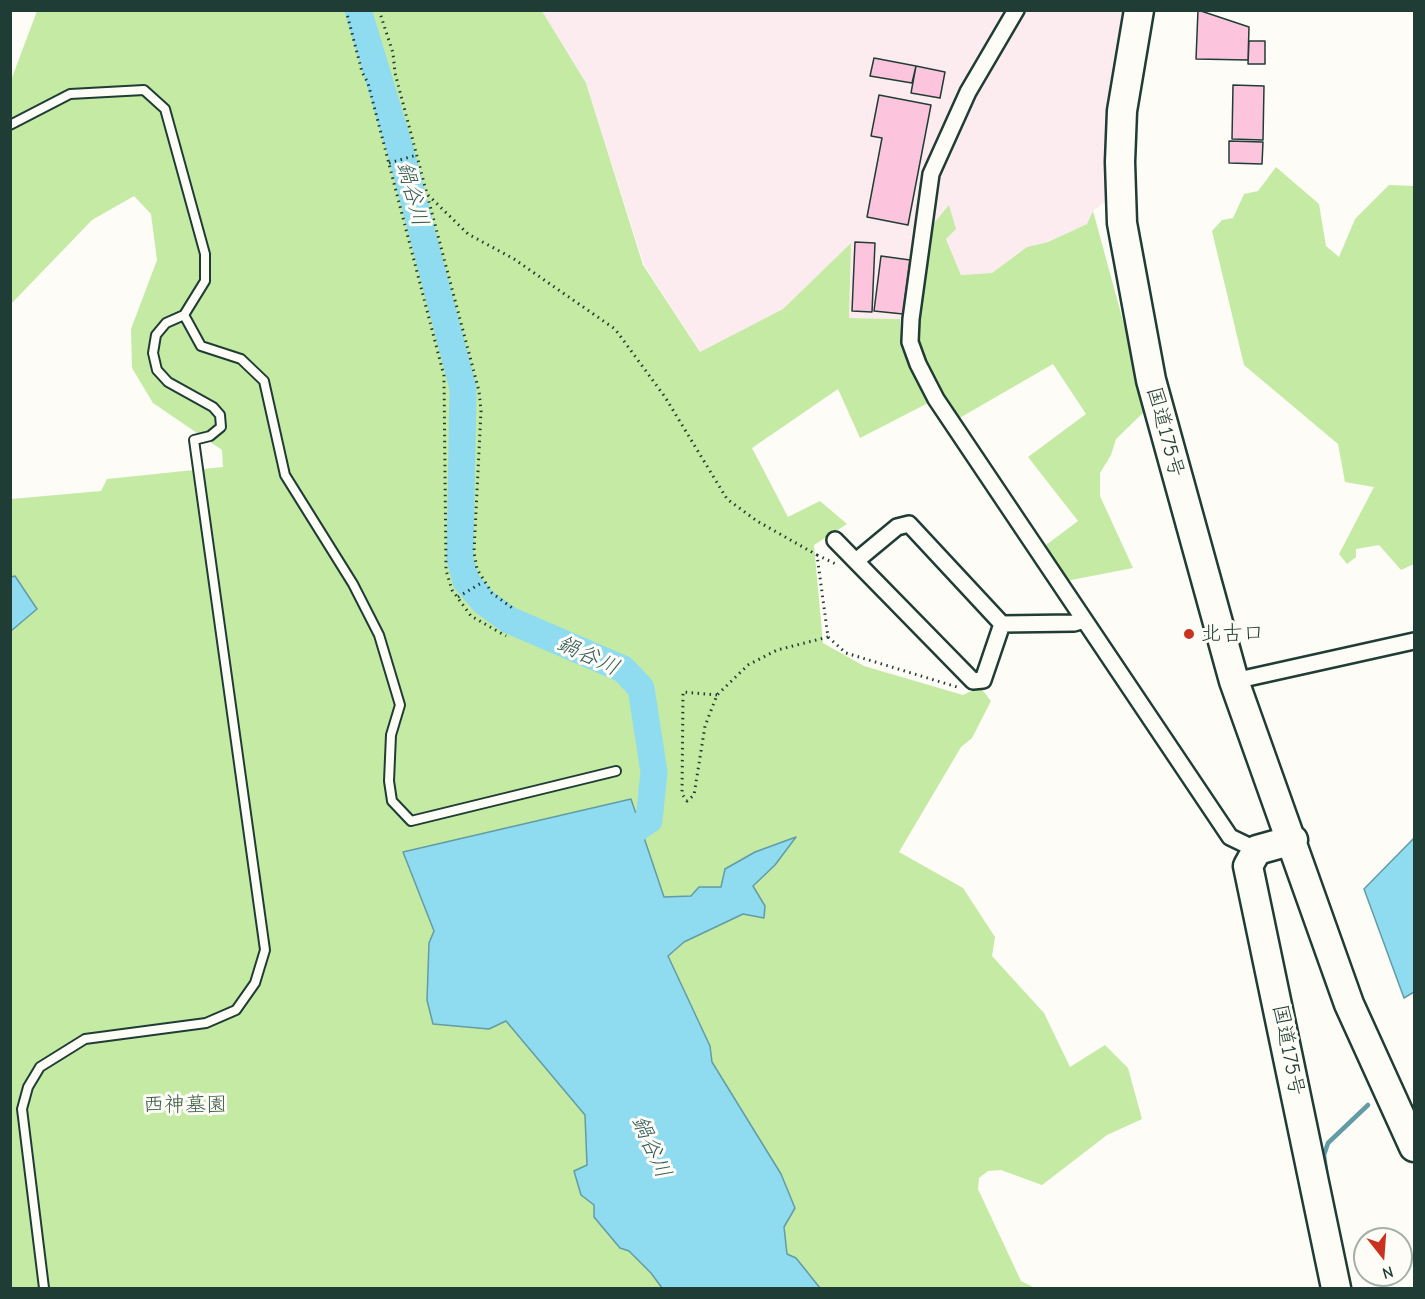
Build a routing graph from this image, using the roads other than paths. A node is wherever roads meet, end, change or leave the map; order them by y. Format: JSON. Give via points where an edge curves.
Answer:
{"nodes":[{"id":1,"x":1016,"y":10,"type":"edge"},
{"id":2,"x":1139,"y":10,"type":"edge"},
{"id":3,"x":10,"y":125,"type":"edge"},
{"id":4,"x":184,"y":315,"type":"junction"},
{"id":5,"x":835,"y":540,"type":"dead end"},
{"id":6,"x":856,"y":561,"type":"junction"},
{"id":7,"x":1084,"y":620,"type":"junction"},
{"id":8,"x":1002,"y":624,"type":"junction"},
{"id":9,"x":1414,"y":641,"type":"edge"},
{"id":10,"x":1234,"y":681,"type":"junction"},
{"id":11,"x":616,"y":771,"type":"dead end"},
{"id":12,"x":1293,"y":840,"type":"junction"},
{"id":13,"x":1257,"y":850,"type":"junction"},
{"id":14,"x":1414,"y":1146,"type":"edge"},
{"id":15,"x":44,"y":1288,"type":"edge"},
{"id":16,"x":1336,"y":1288,"type":"edge"}],
"edges":[{"from":1,"to":7,"type":"street","via":[[968,92],[931,174],[910,342],[936,399]]},
{"from":2,"to":10,"type":"highway","name":"国道175号","via":[[1122,111],[1122,224],[1151,380]]},
{"from":3,"to":4,"type":"lane","via":[[70,94],[144,90],[165,109],[206,254],[205,281]]},
{"from":4,"to":11,"type":"lane","via":[[201,346],[241,359],[264,381],[285,475],[353,584],[379,635],[400,705],[391,735],[389,782],[392,801],[405,815],[411,821]]},
{"from":4,"to":15,"type":"lane","via":[[166,323],[156,335],[153,353],[157,370],[168,382],[213,407],[220,415],[221,428],[194,440],[265,950],[255,983],[236,1010],[206,1023],[85,1040],[40,1067],[28,1087],[22,1109]]},
{"from":5,"to":6,"type":"street"},
{"from":6,"to":8,"type":"street","via":[[897,526],[909,524]]},
{"from":6,"to":8,"type":"street","via":[[974,681],[983,680]]},
{"from":7,"to":8,"type":"street"},
{"from":7,"to":13,"type":"street","via":[[1230,837]]},
{"from":9,"to":10,"type":"street"},
{"from":10,"to":12,"type":"highway","name":"国道175号"},
{"from":12,"to":13,"type":"highway"},
{"from":12,"to":14,"type":"highway","name":"国道175号","via":[[1349,1004]]},
{"from":13,"to":16,"type":"highway","name":"国道175号","via":[[1248,866]]}]}
